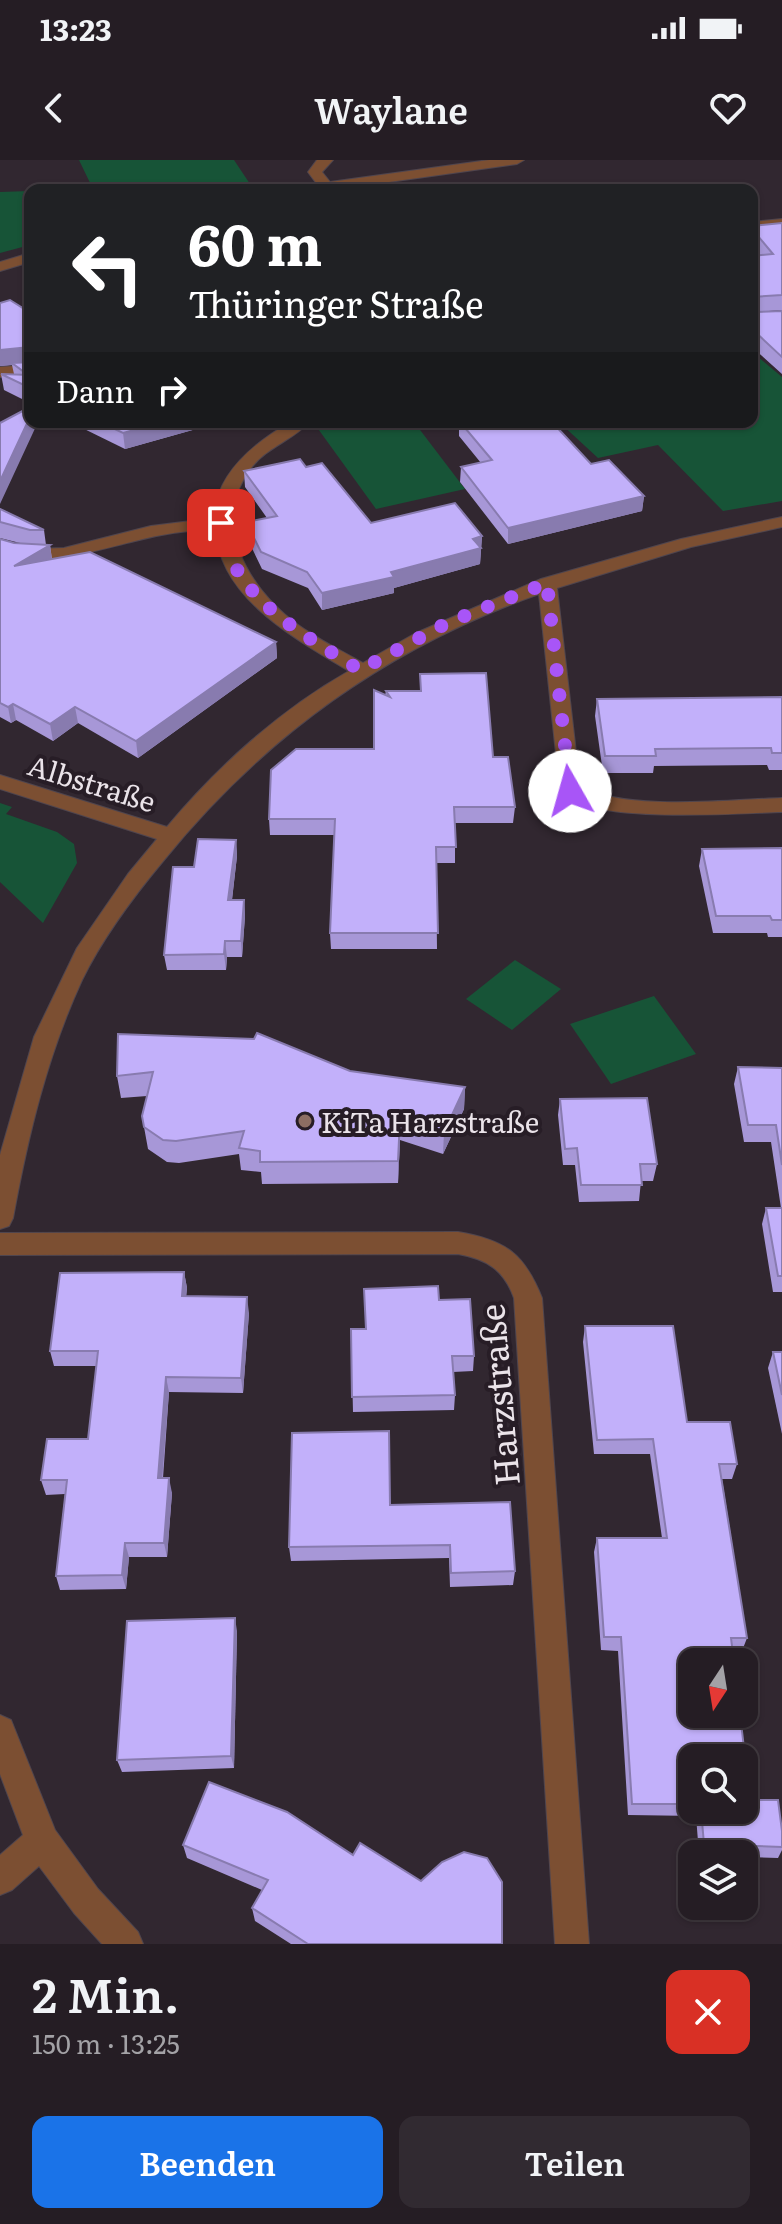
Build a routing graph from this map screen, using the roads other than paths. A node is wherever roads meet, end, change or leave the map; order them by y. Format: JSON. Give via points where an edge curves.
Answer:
{"nodes":[{"id":1,"x":326,"y":160,"type":"edge"},
{"id":2,"x":517,"y":160,"type":"edge"},
{"id":3,"x":324,"y":184,"type":"edge"},
{"id":4,"x":341,"y":184,"type":"edge"},
{"id":5,"x":782,"y":223,"type":"edge"},
{"id":6,"x":758,"y":225,"type":"edge"},
{"id":7,"x":24,"y":259,"type":"edge"},
{"id":8,"x":0,"y":267,"type":"edge"},
{"id":9,"x":24,"y":370,"type":"edge"},
{"id":10,"x":0,"y":372,"type":"edge"},
{"id":11,"x":291,"y":428,"type":"edge"},
{"id":12,"x":782,"y":522,"type":"edge"},
{"id":13,"x":221,"y":523,"type":"junction"},
{"id":14,"x":0,"y":545,"type":"edge"},
{"id":15,"x":547,"y":583,"type":"junction"},
{"id":16,"x":360,"y":670,"type":"junction"},
{"id":17,"x":0,"y":782,"type":"edge"},
{"id":18,"x":782,"y":805,"type":"edge"},
{"id":19,"x":168,"y":835,"type":"junction"},
{"id":20,"x":0,"y":1218,"type":"edge"},
{"id":21,"x":0,"y":1244,"type":"edge"},
{"id":22,"x":0,"y":1731,"type":"edge"},
{"id":23,"x":42,"y":1841,"type":"junction"},
{"id":24,"x":0,"y":1878,"type":"edge"},
{"id":25,"x":126,"y":1944,"type":"edge"},
{"id":26,"x":572,"y":1944,"type":"edge"}],
"edges":[{"from":1,"to":3,"type":"street","via":[[315,172]]},
{"from":2,"to":4,"type":"street"},
{"from":5,"to":6,"type":"street"},
{"from":7,"to":8,"type":"street"},
{"from":9,"to":10,"type":"street"},
{"from":11,"to":13,"type":"street","via":[[254,451],[230,485]]},
{"from":12,"to":15,"type":"street","via":[[688,541]]},
{"from":13,"to":14,"type":"street","via":[[166,528],[63,555],[28,554]]},
{"from":13,"to":16,"type":"street","via":[[236,566],[254,594],[278,619]]},
{"from":15,"to":16,"type":"street","via":[[447,623]]},
{"from":15,"to":18,"type":"street","via":[[570,791],[597,803]]},
{"from":16,"to":19,"type":"street","via":[[245,757]]},
{"from":17,"to":19,"type":"street","name":"Albstraße"},
{"from":19,"to":20,"type":"street","via":[[72,977],[54,1018],[29,1089]]},
{"from":21,"to":26,"type":"street","name":"Harzstraße","via":[[458,1243],[486,1247],[521,1277],[528,1298]]},
{"from":22,"to":23,"type":"street"},
{"from":23,"to":24,"type":"street"},
{"from":23,"to":25,"type":"street"}]}
